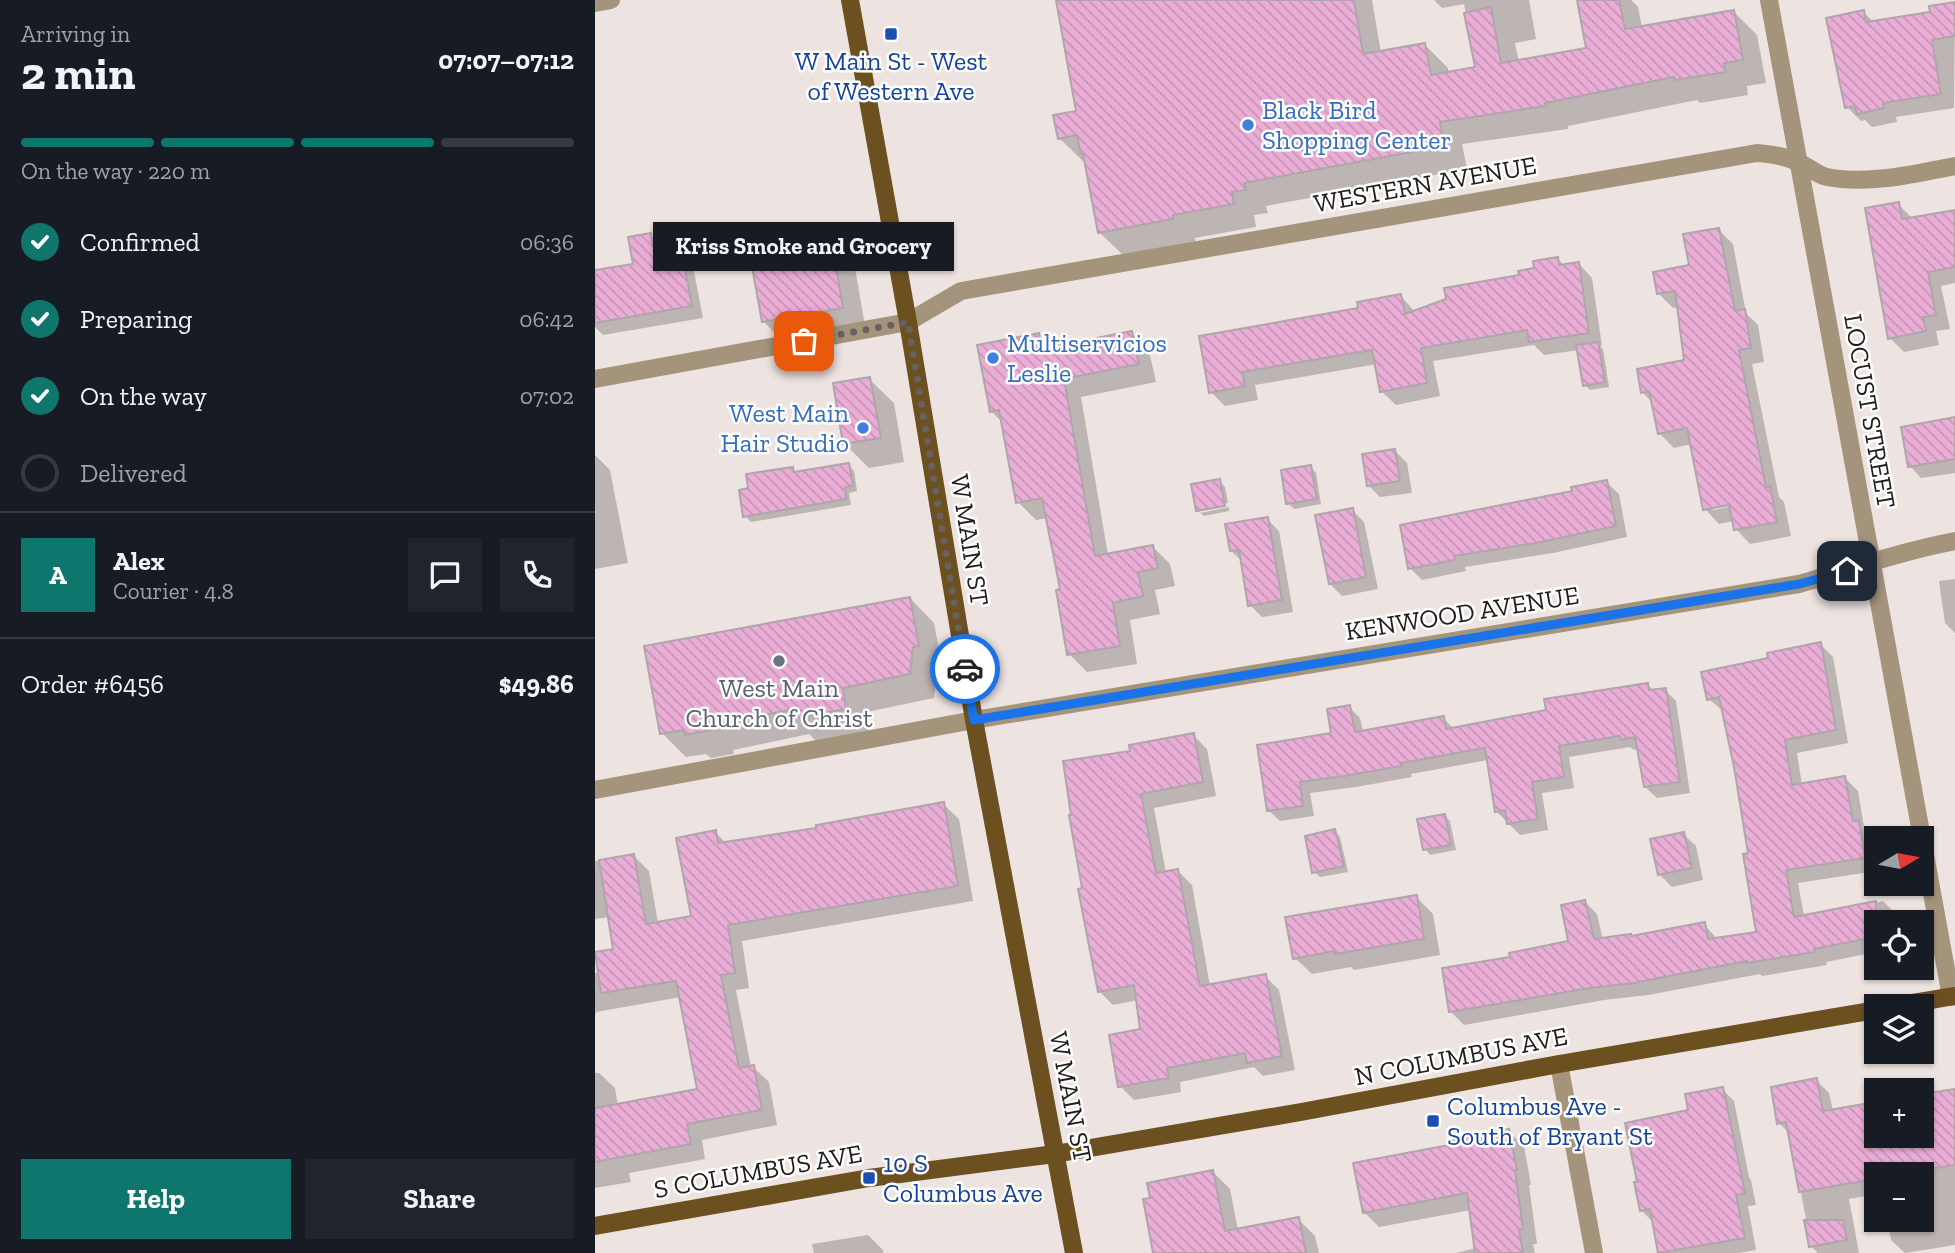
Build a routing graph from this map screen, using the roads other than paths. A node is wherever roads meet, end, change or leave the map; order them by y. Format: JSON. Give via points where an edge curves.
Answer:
{"nodes":[{"id":1,"x":611,"y":0,"type":"edge"},
{"id":2,"x":850,"y":0,"type":"edge"},
{"id":3,"x":1769,"y":0,"type":"edge"},
{"id":4,"x":595,"y":3,"type":"edge"},
{"id":5,"x":1798,"y":162,"type":"junction"},
{"id":6,"x":1955,"y":166,"type":"edge"},
{"id":7,"x":908,"y":322,"type":"junction"},
{"id":8,"x":595,"y":379,"type":"edge"},
{"id":9,"x":1955,"y":541,"type":"edge"},
{"id":10,"x":1871,"y":564,"type":"junction"},
{"id":11,"x":974,"y":720,"type":"junction"},
{"id":12,"x":595,"y":790,"type":"edge"},
{"id":13,"x":1953,"y":996,"type":"edge"},
{"id":14,"x":1934,"y":999,"type":"edge"},
{"id":15,"x":1864,"y":1012,"type":"edge"},
{"id":16,"x":1559,"y":1065,"type":"junction"},
{"id":17,"x":1055,"y":1154,"type":"junction"},
{"id":18,"x":595,"y":1226,"type":"edge"},
{"id":19,"x":1070,"y":1231,"type":"junction"},
{"id":20,"x":1063,"y":1253,"type":"edge"},
{"id":21,"x":1074,"y":1253,"type":"edge"},
{"id":22,"x":1594,"y":1253,"type":"edge"}],
"edges":[{"from":1,"to":4,"type":"street"},
{"from":2,"to":7,"type":"main road","name":"W MAIN ST"},
{"from":3,"to":5,"type":"street","name":"LOCUST STREET"},
{"from":5,"to":6,"type":"street","name":"WESTERN AVENUE","via":[[1824,176],[1852,180]]},
{"from":5,"to":7,"type":"street","name":"WESTERN AVENUE","via":[[1757,153],[961,291]]},
{"from":5,"to":10,"type":"street","name":"LOCUST STREET"},
{"from":7,"to":8,"type":"street"},
{"from":7,"to":11,"type":"main road","name":"W MAIN ST"},
{"from":9,"to":10,"type":"street","name":"KENWOOD AVENUE"},
{"from":10,"to":11,"type":"street","name":"KENWOOD AVENUE","via":[[1799,584]]},
{"from":10,"to":13,"type":"street","name":"LOCUST STREET"},
{"from":11,"to":12,"type":"street","name":"KENWOOD AVENUE"},
{"from":11,"to":17,"type":"main road","name":"W MAIN ST"},
{"from":13,"to":14,"type":"main road"},
{"from":15,"to":16,"type":"main road","name":"N COLUMBUS AVE"},
{"from":16,"to":17,"type":"main road","name":"N COLUMBUS AVE"},
{"from":16,"to":22,"type":"street"},
{"from":17,"to":18,"type":"main road","name":"S COLUMBUS AVE","via":[[869,1178]]},
{"from":17,"to":19,"type":"main road","name":"W MAIN ST"},
{"from":19,"to":20,"type":"main road"},
{"from":19,"to":21,"type":"main road","name":"W MAIN ST"}]}
